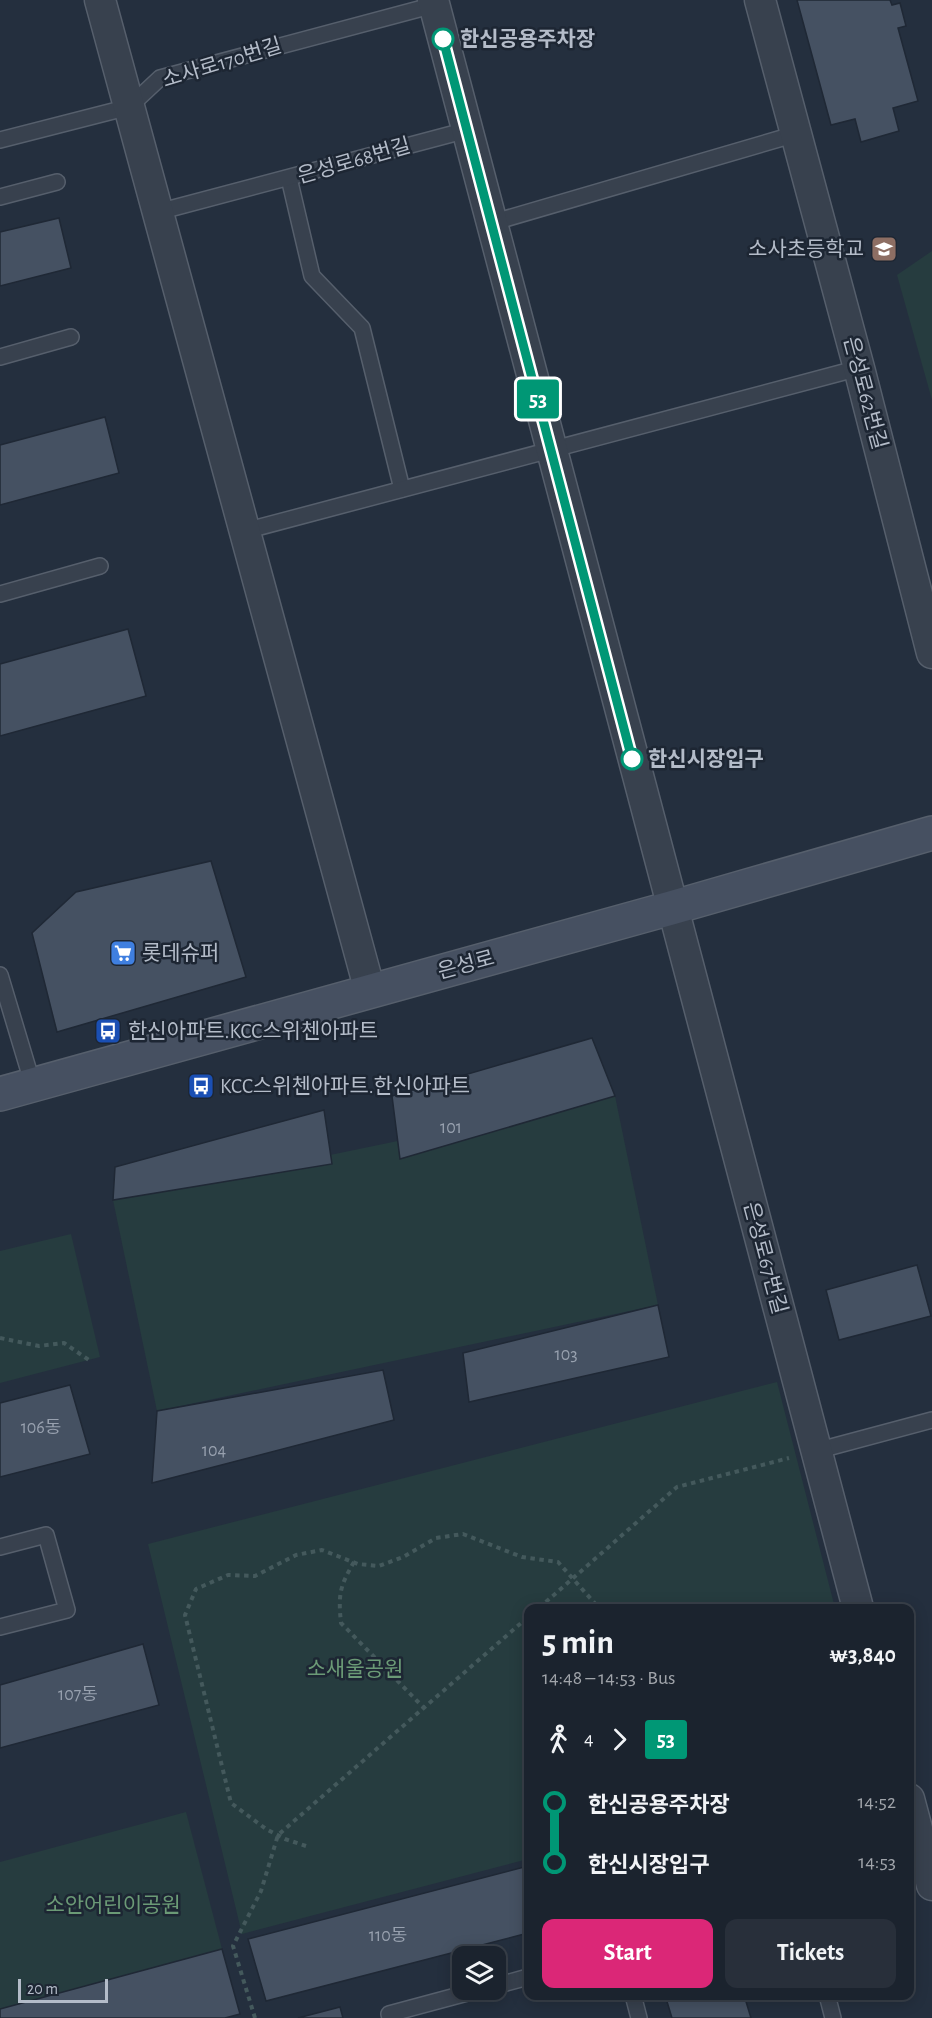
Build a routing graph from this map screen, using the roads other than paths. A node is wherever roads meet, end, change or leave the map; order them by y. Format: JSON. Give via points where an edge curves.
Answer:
{"nodes":[{"id":1,"x":100,"y":0,"type":"edge"},
{"id":2,"x":760,"y":0,"type":"edge"},
{"id":3,"x":439,"y":2,"type":"edge"},
{"id":4,"x":129,"y":106,"type":"junction"},
{"id":5,"x":467,"y":130,"type":"junction"},
{"id":6,"x":796,"y":134,"type":"junction"},
{"id":7,"x":0,"y":140,"type":"edge"},
{"id":8,"x":289,"y":178,"type":"junction"},
{"id":9,"x":57,"y":182,"type":"dead end"},
{"id":10,"x":0,"y":197,"type":"edge"},
{"id":11,"x":158,"y":212,"type":"junction"},
{"id":12,"x":491,"y":223,"type":"junction"},
{"id":13,"x":71,"y":338,"type":"dead end"},
{"id":14,"x":0,"y":357,"type":"edge"},
{"id":15,"x":859,"y":368,"type":"junction"},
{"id":16,"x":551,"y":450,"type":"junction"},
{"id":17,"x":402,"y":489,"type":"junction"},
{"id":18,"x":244,"y":531,"type":"junction"},
{"id":19,"x":100,"y":566,"type":"dead end"},
{"id":20,"x":0,"y":594,"type":"edge"},
{"id":21,"x":932,"y":653,"type":"edge"},
{"id":22,"x":932,"y":833,"type":"edge"},
{"id":23,"x":671,"y":908,"type":"junction"},
{"id":24,"x":0,"y":975,"type":"edge"},
{"id":25,"x":370,"y":991,"type":"junction"},
{"id":26,"x":33,"y":1085,"type":"junction"},
{"id":27,"x":0,"y":1094,"type":"edge"},
{"id":28,"x":932,"y":1420,"type":"edge"},
{"id":29,"x":816,"y":1451,"type":"junction"},
{"id":30,"x":0,"y":1548,"type":"edge"},
{"id":31,"x":857,"y":1604,"type":"edge"},
{"id":32,"x":0,"y":1628,"type":"edge"},
{"id":33,"x":914,"y":1817,"type":"edge"},
{"id":34,"x":932,"y":1884,"type":"edge"},
{"id":35,"x":524,"y":1978,"type":"edge"},
{"id":36,"x":506,"y":1983,"type":"edge"},
{"id":37,"x":452,"y":1997,"type":"edge"},
{"id":38,"x":634,"y":2000,"type":"edge"},
{"id":39,"x":828,"y":2000,"type":"edge"},
{"id":40,"x":390,"y":2018,"type":"edge"},
{"id":41,"x":639,"y":2018,"type":"edge"},
{"id":42,"x":833,"y":2018,"type":"edge"}],
"edges":[{"from":1,"to":4,"type":"street"},
{"from":2,"to":6,"type":"street","name":"은성로62번길"},
{"from":3,"to":4,"type":"lane","name":"소사로170번길","via":[[160,78]]},
{"from":3,"to":5,"type":"street"},
{"from":4,"to":7,"type":"lane","name":"소사로170번길"},
{"from":4,"to":11,"type":"street"},
{"from":5,"to":8,"type":"lane","name":"은성로68번길"},
{"from":5,"to":12,"type":"street"},
{"from":6,"to":12,"type":"lane"},
{"from":6,"to":15,"type":"street","name":"은성로62번길"},
{"from":8,"to":11,"type":"lane"},
{"from":8,"to":17,"type":"lane","name":"은성로68번길","via":[[312,276],[362,328]]},
{"from":9,"to":10,"type":"lane"},
{"from":11,"to":18,"type":"street"},
{"from":12,"to":16,"type":"street"},
{"from":13,"to":14,"type":"lane"},
{"from":15,"to":16,"type":"lane"},
{"from":15,"to":21,"type":"street","name":"은성로62번길"},
{"from":16,"to":17,"type":"lane"},
{"from":16,"to":23,"type":"street"},
{"from":17,"to":18,"type":"lane"},
{"from":18,"to":25,"type":"street"},
{"from":19,"to":20,"type":"lane"},
{"from":22,"to":23,"type":"street","name":"은성로"},
{"from":23,"to":25,"type":"street","name":"은성로"},
{"from":23,"to":29,"type":"street","name":"은성로67번길"},
{"from":24,"to":26,"type":"lane"},
{"from":25,"to":26,"type":"street","name":"은성로"},
{"from":26,"to":27,"type":"street","name":"은성로"},
{"from":28,"to":29,"type":"lane"},
{"from":29,"to":31,"type":"street","name":"은성로67번길"},
{"from":30,"to":32,"type":"lane","via":[[46,1535],[67,1610]]},
{"from":33,"to":34,"type":"street"},
{"from":35,"to":36,"type":"lane"},
{"from":37,"to":40,"type":"lane","via":[[388,2014]]},
{"from":38,"to":41,"type":"lane"},
{"from":39,"to":42,"type":"lane"}]}
